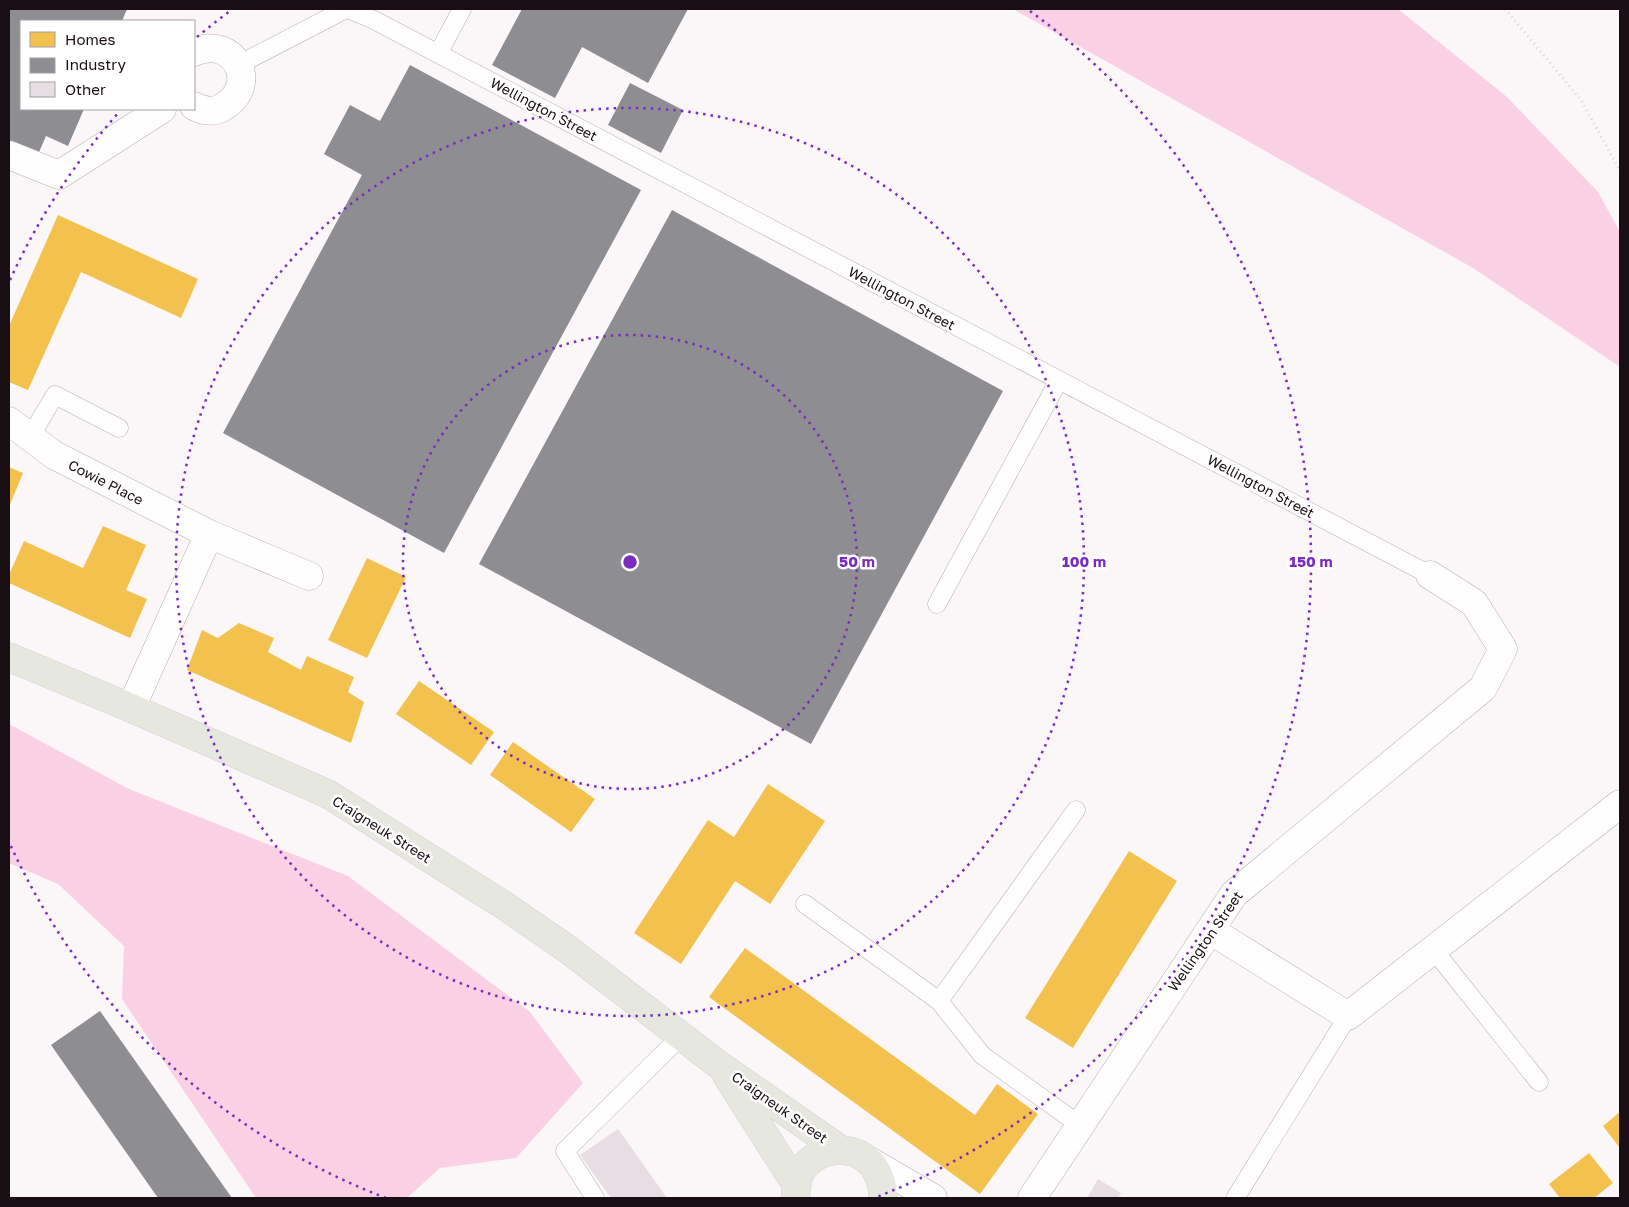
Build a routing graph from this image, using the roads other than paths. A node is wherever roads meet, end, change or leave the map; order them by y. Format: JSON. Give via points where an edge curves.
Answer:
{"nodes":[{"id":1,"x":347,"y":9,"type":"edge"},
{"id":2,"x":462,"y":9,"type":"edge"},
{"id":3,"x":377,"y":14,"type":"edge"},
{"id":4,"x":195,"y":52,"type":"edge"},
{"id":5,"x":438,"y":54,"type":"junction"},
{"id":6,"x":238,"y":66,"type":"junction"},
{"id":7,"x":195,"y":106,"type":"edge"},
{"id":8,"x":160,"y":110,"type":"edge"},
{"id":9,"x":9,"y":155,"type":"edge"},
{"id":10,"x":1059,"y":380,"type":"junction"},
{"id":11,"x":119,"y":428,"type":"dead end"},
{"id":12,"x":19,"y":429,"type":"edge"},
{"id":13,"x":209,"y":534,"type":"junction"},
{"id":14,"x":1430,"y":575,"type":"joint"},
{"id":15,"x":309,"y":576,"type":"dead end"},
{"id":16,"x":938,"y":604,"type":"dead end"},
{"id":17,"x":9,"y":657,"type":"edge"},
{"id":18,"x":131,"y":708,"type":"junction"},
{"id":19,"x":1620,"y":804,"type":"edge"},
{"id":20,"x":1076,"y":810,"type":"dead end"},
{"id":21,"x":805,"y":904,"type":"dead end"},
{"id":22,"x":1210,"y":930,"type":"junction"},
{"id":23,"x":1433,"y":949,"type":"junction"},
{"id":24,"x":939,"y":1001,"type":"junction"},
{"id":25,"x":1348,"y":1016,"type":"junction"},
{"id":26,"x":681,"y":1036,"type":"junction"},
{"id":27,"x":719,"y":1065,"type":"junction"},
{"id":28,"x":1539,"y":1082,"type":"dead end"},
{"id":29,"x":1081,"y":1126,"type":"junction"},
{"id":30,"x":841,"y":1150,"type":"junction"},
{"id":31,"x":866,"y":1159,"type":"junction"},
{"id":32,"x":796,"y":1192,"type":"edge"},
{"id":33,"x":1236,"y":1197,"type":"edge"},
{"id":34,"x":596,"y":1198,"type":"edge"},
{"id":35,"x":883,"y":1198,"type":"edge"},
{"id":36,"x":932,"y":1198,"type":"edge"},
{"id":37,"x":1032,"y":1198,"type":"edge"}],
"edges":[{"from":1,"to":3,"type":"lane","name":"Wellington Street"},
{"from":1,"to":6,"type":"lane","name":"Wellington Street"},
{"from":2,"to":5,"type":"lane"},
{"from":3,"to":5,"type":"lane","name":"Wellington Street"},
{"from":4,"to":6,"type":"street","via":[[204,48],[219,49],[232,57]]},
{"from":5,"to":10,"type":"lane","name":"Wellington Street"},
{"from":6,"to":7,"type":"street","via":[[241,86],[229,104],[209,111]]},
{"from":8,"to":9,"type":"street","via":[[59,175]]},
{"from":10,"to":14,"type":"lane","name":"Wellington Street"},
{"from":10,"to":16,"type":"lane"},
{"from":11,"to":12,"type":"lane","via":[[55,395]]},
{"from":12,"to":13,"type":"street","name":"Cowie Place","via":[[54,455]]},
{"from":13,"to":15,"type":"street","name":"Cowie Place"},
{"from":13,"to":18,"type":"street"},
{"from":14,"to":22,"type":"street","name":"Wellington Street","via":[[1474,603],[1503,648],[1483,688],[1234,894]]},
{"from":17,"to":18,"type":"main road","name":"Craigneuk Street"},
{"from":18,"to":26,"type":"main road","name":"Craigneuk Street","via":[[328,794],[505,906]]},
{"from":19,"to":23,"type":"street"},
{"from":20,"to":24,"type":"lane"},
{"from":21,"to":24,"type":"lane"},
{"from":22,"to":25,"type":"street"},
{"from":22,"to":29,"type":"street","name":"Wellington Street"},
{"from":23,"to":25,"type":"street"},
{"from":23,"to":28,"type":"lane"},
{"from":24,"to":29,"type":"lane","via":[[982,1055]]},
{"from":25,"to":33,"type":"lane"},
{"from":26,"to":27,"type":"main road","name":"Craigneuk Street"},
{"from":26,"to":34,"type":"lane","via":[[564,1151]]},
{"from":27,"to":30,"type":"main road","name":"Craigneuk Street"},
{"from":27,"to":32,"type":"main road","name":"Craigneuk Street"},
{"from":29,"to":37,"type":"street","name":"Wellington Street"},
{"from":30,"to":31,"type":"main road","name":"Craigneuk Street","via":[[854,1152]]},
{"from":30,"to":32,"type":"main road","via":[[814,1157],[798,1179]]},
{"from":31,"to":35,"type":"main road","via":[[877,1170]]},
{"from":31,"to":36,"type":"street"}]}
